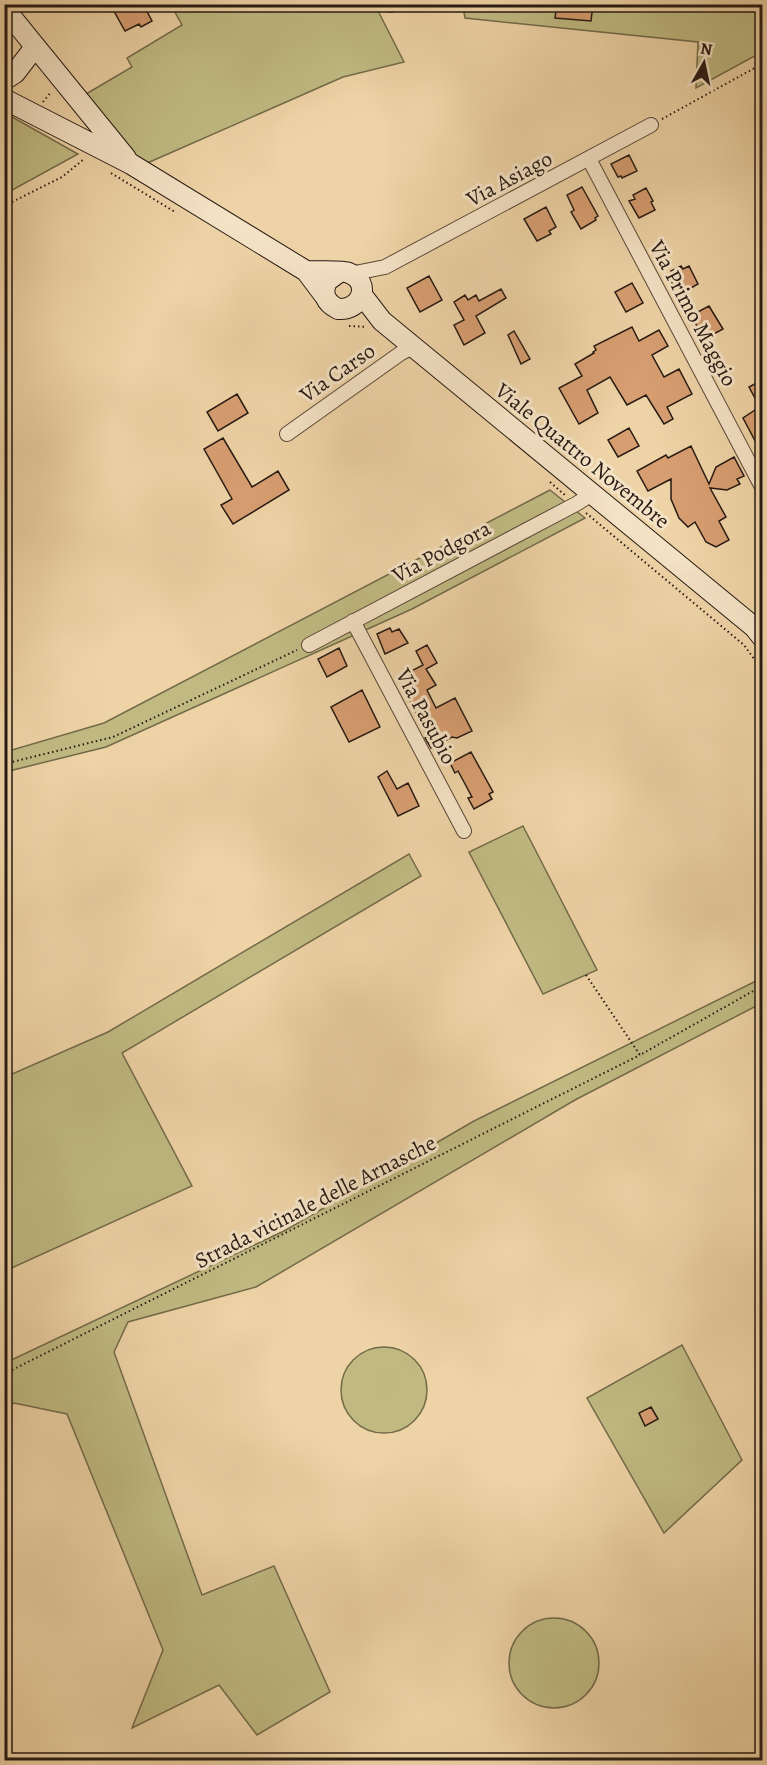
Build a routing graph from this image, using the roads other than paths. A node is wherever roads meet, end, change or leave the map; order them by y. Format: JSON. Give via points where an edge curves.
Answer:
{"nodes":[{"id":1,"x":4,"y":8,"type":"edge"},
{"id":2,"x":35,"y":47,"type":"junction"},
{"id":3,"x":4,"y":80,"type":"edge"},
{"id":4,"x":4,"y":99,"type":"edge"},
{"id":5,"x":651,"y":125,"type":"road end"},
{"id":6,"x":589,"y":159,"type":"junction"},
{"id":7,"x":131,"y":165,"type":"junction"},
{"id":8,"x":306,"y":271,"type":"junction"},
{"id":9,"x":353,"y":288,"type":"junction"},
{"id":10,"x":324,"y":295,"type":"junction"},
{"id":11,"x":413,"y":347,"type":"junction"},
{"id":12,"x":287,"y":434,"type":"dead end"},
{"id":13,"x":762,"y":487,"type":"edge"},
{"id":14,"x":592,"y":494,"type":"junction"},
{"id":15,"x":353,"y":621,"type":"junction"},
{"id":16,"x":760,"y":629,"type":"edge"},
{"id":17,"x":309,"y":645,"type":"road end"},
{"id":18,"x":464,"y":831,"type":"dead end"}],
"edges":[{"from":1,"to":2,"type":"street"},
{"from":2,"to":3,"type":"street"},
{"from":2,"to":7,"type":"street"},
{"from":4,"to":7,"type":"street"},
{"from":5,"to":6,"type":"street","name":"Via Asiago"},
{"from":6,"to":9,"type":"street","name":"Via Asiago","via":[[385,267]]},
{"from":6,"to":13,"type":"street","name":"Via Primo Maggio"},
{"from":7,"to":8,"type":"street"},
{"from":8,"to":9,"type":"street"},
{"from":8,"to":10,"type":"street"},
{"from":9,"to":10,"type":"street","via":[[327,281]]},
{"from":9,"to":10,"type":"street","via":[[338,309]]},
{"from":9,"to":11,"type":"street","name":"Viale Quattro Novembre","via":[[382,321]]},
{"from":11,"to":12,"type":"street","name":"Via Carso"},
{"from":11,"to":14,"type":"street","name":"Viale Quattro Novembre"},
{"from":14,"to":15,"type":"street","name":"Via Podgora"},
{"from":14,"to":16,"type":"street","name":"Viale Quattro Novembre"},
{"from":15,"to":17,"type":"street","name":"Via Podgora"},
{"from":15,"to":18,"type":"street","name":"Via Pasubio"}]}
